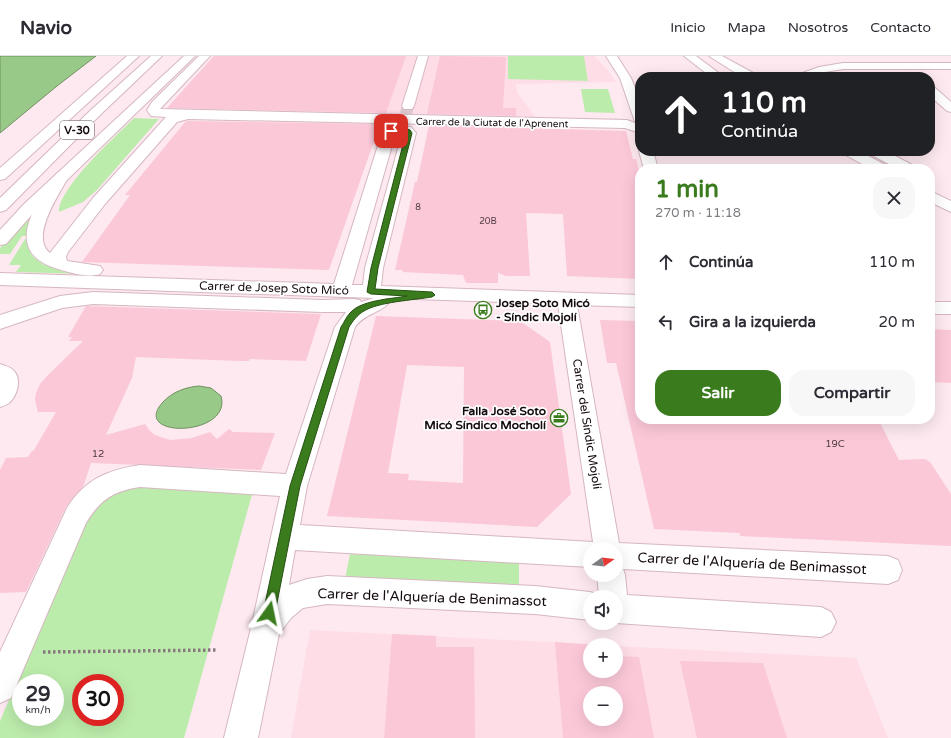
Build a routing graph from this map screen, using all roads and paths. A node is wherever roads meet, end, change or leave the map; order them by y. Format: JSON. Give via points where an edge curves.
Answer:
{"nodes":[{"id":1,"x":134,"y":56,"type":"edge"},
{"id":2,"x":158,"y":56,"type":"edge"},
{"id":3,"x":190,"y":56,"type":"edge"},
{"id":4,"x":205,"y":56,"type":"edge"},
{"id":5,"x":423,"y":56,"type":"edge"},
{"id":6,"x":611,"y":56,"type":"edge"},
{"id":7,"x":689,"y":56,"type":"edge"},
{"id":8,"x":714,"y":56,"type":"edge"},
{"id":9,"x":890,"y":56,"type":"edge"},
{"id":10,"x":902,"y":65,"type":"junction"},
{"id":11,"x":951,"y":66,"type":"edge"},
{"id":12,"x":711,"y":72,"type":"edge"},
{"id":13,"x":741,"y":72,"type":"edge"},
{"id":14,"x":816,"y":72,"type":"edge"},
{"id":15,"x":910,"y":72,"type":"edge"},
{"id":16,"x":935,"y":94,"type":"edge"},
{"id":17,"x":951,"y":108,"type":"edge"},
{"id":18,"x":635,"y":113,"type":"edge"},
{"id":19,"x":189,"y":115,"type":"junction"},
{"id":20,"x":400,"y":121,"type":"junction"},
{"id":21,"x":635,"y":125,"type":"edge"},
{"id":22,"x":858,"y":156,"type":"edge"},
{"id":23,"x":884,"y":156,"type":"edge"},
{"id":24,"x":873,"y":164,"type":"edge"},
{"id":25,"x":900,"y":164,"type":"edge"},
{"id":26,"x":0,"y":176,"type":"edge"},
{"id":27,"x":62,"y":176,"type":"junction"},
{"id":28,"x":935,"y":184,"type":"edge"},
{"id":29,"x":951,"y":192,"type":"edge"},
{"id":30,"x":935,"y":199,"type":"edge"},
{"id":31,"x":0,"y":207,"type":"edge"},
{"id":32,"x":951,"y":207,"type":"edge"},
{"id":33,"x":0,"y":240,"type":"edge"},
{"id":34,"x":59,"y":264,"type":"junction"},
{"id":35,"x":2,"y":280,"type":"edge"},
{"id":36,"x":343,"y":285,"type":"junction"},
{"id":37,"x":375,"y":298,"type":"junction"},
{"id":38,"x":567,"y":299,"type":"junction"},
{"id":39,"x":635,"y":301,"type":"edge"},
{"id":40,"x":935,"y":308,"type":"edge"},
{"id":41,"x":951,"y":308,"type":"edge"},
{"id":42,"x":0,"y":322,"type":"edge"},
{"id":43,"x":295,"y":486,"type":"junction"},
{"id":44,"x":285,"y":537,"type":"junction"},
{"id":45,"x":606,"y":542,"type":"edge"},
{"id":46,"x":583,"y":554,"type":"edge"},
{"id":47,"x":623,"y":556,"type":"edge"},
{"id":48,"x":888,"y":570,"type":"dead end"},
{"id":49,"x":583,"y":605,"type":"edge"},
{"id":50,"x":623,"y":609,"type":"edge"},
{"id":51,"x":821,"y":622,"type":"dead end"},
{"id":52,"x":266,"y":628,"type":"junction"},
{"id":53,"x":218,"y":650,"type":"dead end"},
{"id":54,"x":16,"y":652,"type":"junction"},
{"id":55,"x":0,"y":687,"type":"edge"},
{"id":56,"x":241,"y":738,"type":"edge"}],
"edges":[{"from":1,"to":26,"type":"main road","number":"V-30"},
{"from":2,"to":31,"type":"main road","number":"V-30","via":[[96,112]]},
{"from":3,"to":27,"type":"main road"},
{"from":4,"to":19,"type":"main road","name":"Carrer de la Ciutat de l'Aprenent","via":[[153,110],[161,114]]},
{"from":5,"to":20,"type":"main road"},
{"from":6,"to":18,"type":"main road","via":[[619,64],[628,84]]},
{"from":7,"to":12,"type":"main road"},
{"from":8,"to":13,"type":"main road"},
{"from":9,"to":10,"type":"main road"},
{"from":10,"to":11,"type":"main road"},
{"from":10,"to":14,"type":"main road","via":[[843,66]]},
{"from":10,"to":15,"type":"main road"},
{"from":16,"to":17,"type":"main road"},
{"from":19,"to":20,"type":"main road","name":"Carrer de la Ciutat de l'Aprenent"},
{"from":19,"to":34,"type":"main road","via":[[172,119],[99,201],[60,252],[57,257]]},
{"from":20,"to":21,"type":"main road","name":"Carrer de la Ciutat de l'Aprenent"},
{"from":20,"to":36,"type":"main road"},
{"from":20,"to":37,"type":"main road","via":[[374,268]]},
{"from":22,"to":24,"type":"main road"},
{"from":23,"to":25,"type":"main road"},
{"from":27,"to":33,"type":"main road"},
{"from":27,"to":34,"type":"main road","via":[[42,213],[34,237],[36,247],[42,255]]},
{"from":28,"to":29,"type":"main road"},
{"from":30,"to":32,"type":"main road"},
{"from":34,"to":36,"type":"main road","via":[[75,269]]},
{"from":35,"to":36,"type":"main road","name":"Carrer de Josep Soto Micó"},
{"from":36,"to":37,"type":"main road","name":"Carrer de Josep Soto Micó"},
{"from":37,"to":38,"type":"main road","via":[[432,295]]},
{"from":37,"to":42,"type":"main road","via":[[322,306],[93,298],[60,302]]},
{"from":37,"to":43,"type":"main road","via":[[353,315],[345,328]]},
{"from":38,"to":39,"type":"main road"},
{"from":38,"to":45,"type":"main road","name":"Carrer del Síndic Mojolí"},
{"from":40,"to":41,"type":"main road"},
{"from":43,"to":44,"type":"main road"},
{"from":43,"to":54,"type":"main road","via":[[140,476],[108,484],[83,503]]},
{"from":44,"to":46,"type":"main road"},
{"from":44,"to":52,"type":"main road"},
{"from":47,"to":48,"type":"main road","name":"Carrer de l'Alquería de Benimassot"},
{"from":49,"to":52,"type":"main road","name":"Carrer de l'Alquería de Benimassot","via":[[535,600],[327,590],[306,592],[289,599]]},
{"from":50,"to":51,"type":"main road"},
{"from":52,"to":56,"type":"main road"},
{"from":53,"to":54,"type":"path"},
{"from":54,"to":55,"type":"main road"}]}
